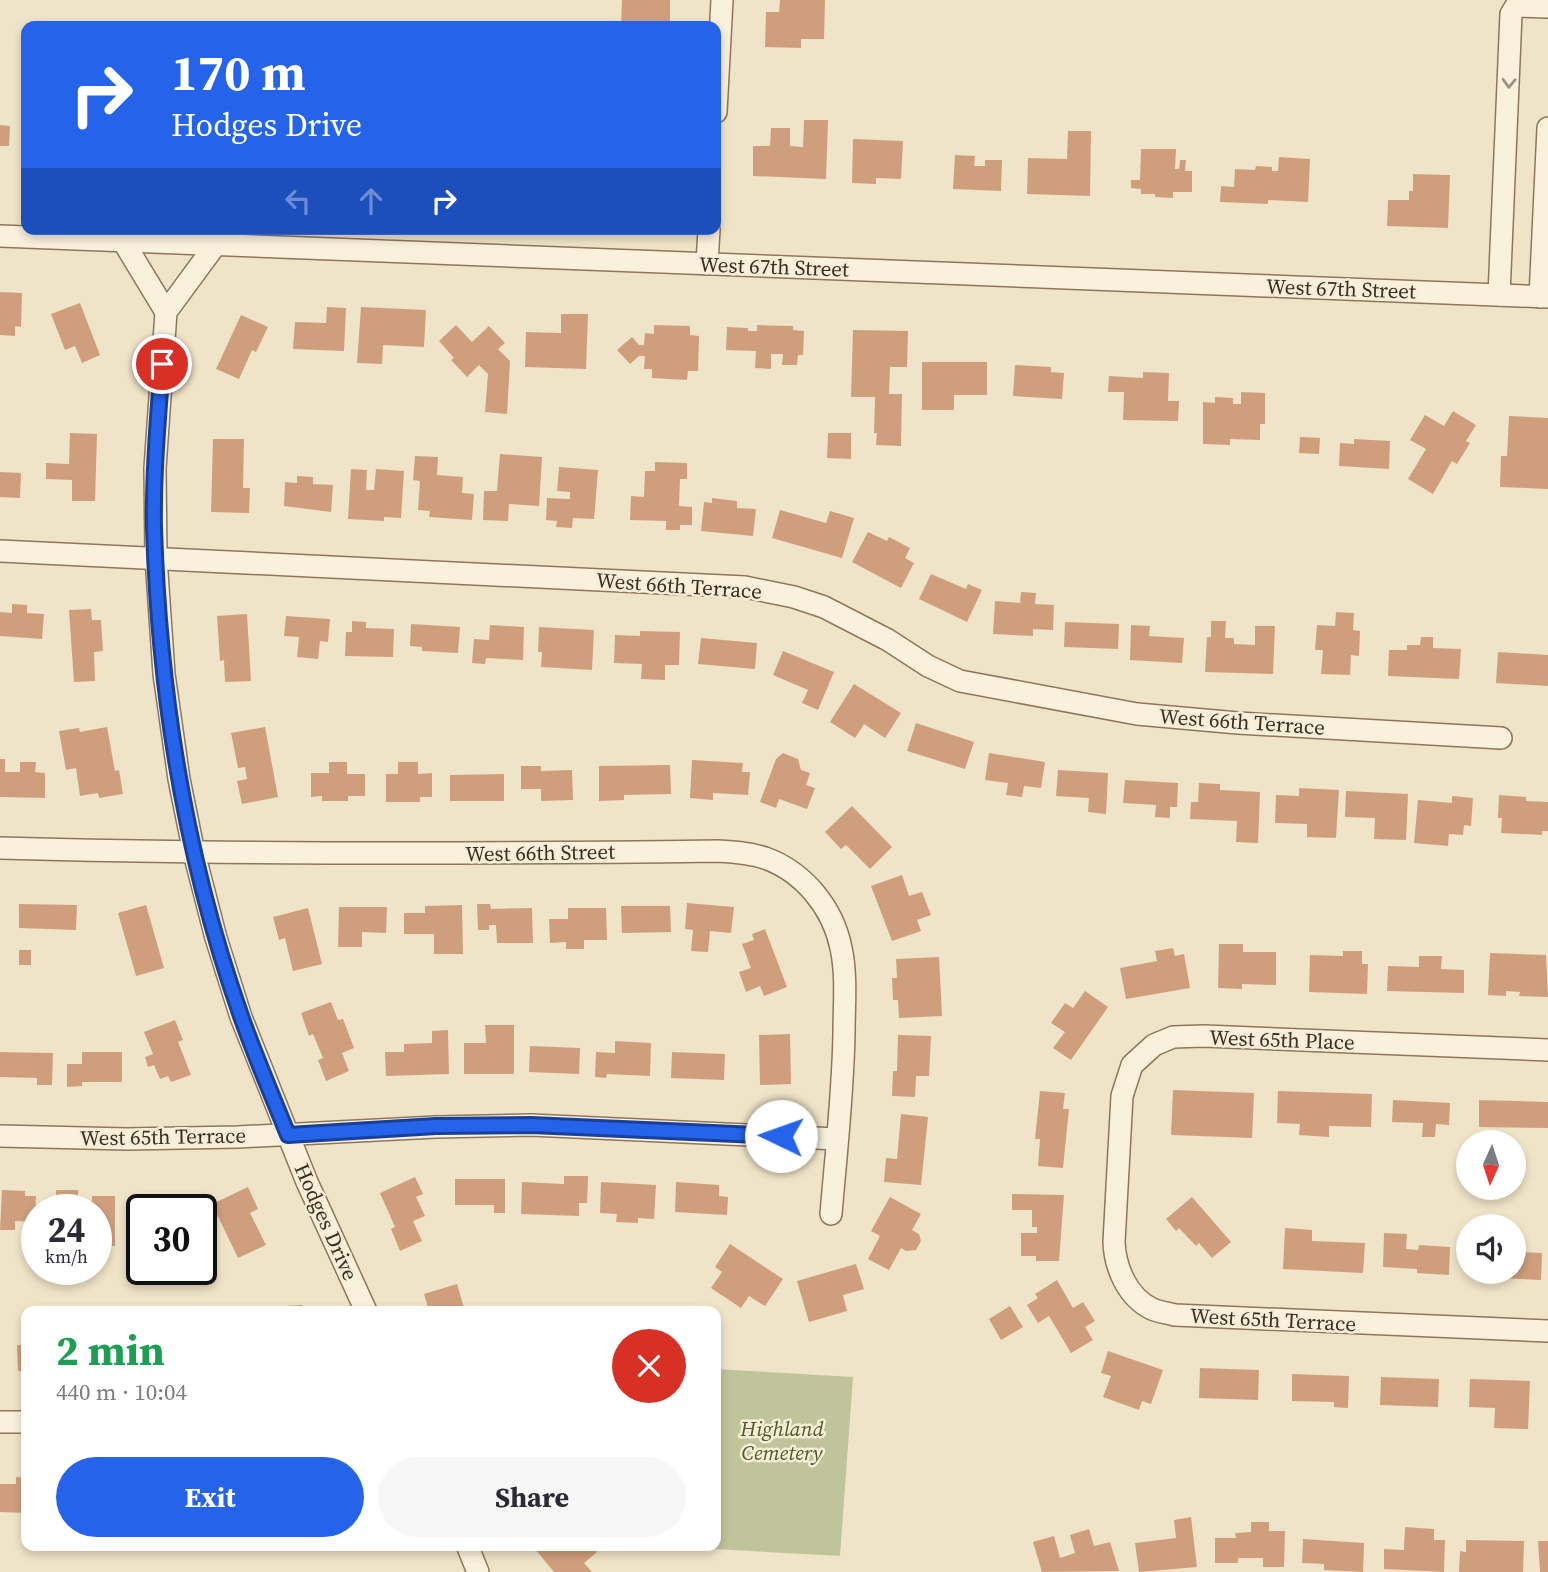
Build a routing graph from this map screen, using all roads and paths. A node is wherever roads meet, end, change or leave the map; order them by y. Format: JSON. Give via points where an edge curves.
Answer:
{"nodes":[{"id":1,"x":722,"y":0,"type":"edge"},
{"id":2,"x":1548,"y":7,"type":"edge"},
{"id":3,"x":721,"y":21,"type":"edge"},
{"id":4,"x":1548,"y":128,"type":"edge"},
{"id":5,"x":1547,"y":187,"type":"edge"},
{"id":6,"x":709,"y":235,"type":"edge"},
{"id":7,"x":0,"y":236,"type":"edge"},
{"id":8,"x":123,"y":240,"type":"junction"},
{"id":9,"x":216,"y":244,"type":"junction"},
{"id":10,"x":707,"y":264,"type":"junction"},
{"id":11,"x":1499,"y":295,"type":"junction"},
{"id":12,"x":1544,"y":297,"type":"edge"},
{"id":13,"x":166,"y":312,"type":"junction"},
{"id":14,"x":0,"y":551,"type":"edge"},
{"id":15,"x":156,"y":558,"type":"junction"},
{"id":16,"x":1501,"y":737,"type":"dead end"},
{"id":17,"x":0,"y":848,"type":"edge"},
{"id":18,"x":194,"y":853,"type":"junction"},
{"id":19,"x":1548,"y":1050,"type":"edge"},
{"id":20,"x":288,"y":1135,"type":"junction"},
{"id":21,"x":0,"y":1136,"type":"edge"},
{"id":22,"x":837,"y":1139,"type":"junction"},
{"id":23,"x":1117,"y":1170,"type":"joint"},
{"id":24,"x":831,"y":1214,"type":"dead end"},
{"id":25,"x":364,"y":1306,"type":"edge"},
{"id":26,"x":1548,"y":1331,"type":"edge"},
{"id":27,"x":0,"y":1422,"type":"edge"},
{"id":28,"x":21,"y":1422,"type":"edge"},
{"id":29,"x":469,"y":1551,"type":"edge"},
{"id":30,"x":478,"y":1572,"type":"edge"}],
"edges":[{"from":1,"to":3,"type":"street"},
{"from":2,"to":11,"type":"street","one_way":true,"via":[[1516,5],[1511,15]]},
{"from":4,"to":5,"type":"street"},
{"from":5,"to":12,"type":"street"},
{"from":6,"to":10,"type":"street"},
{"from":7,"to":8,"type":"street","name":"West 67th Street"},
{"from":8,"to":9,"type":"street","name":"West 67th Street"},
{"from":8,"to":13,"type":"street"},
{"from":9,"to":10,"type":"street","name":"West 67th Street"},
{"from":9,"to":13,"type":"street"},
{"from":10,"to":11,"type":"street","name":"West 67th Street"},
{"from":11,"to":12,"type":"street","name":"West 67th Street"},
{"from":13,"to":15,"type":"street","name":"Hodges Drive","via":[[155,468]]},
{"from":14,"to":15,"type":"street","name":"West 66th Terrace"},
{"from":15,"to":16,"type":"street","name":"West 66th Terrace","via":[[745,587],[824,607],[960,681],[1137,714]]},
{"from":15,"to":18,"type":"street","name":"Hodges Drive","via":[[164,674]]},
{"from":17,"to":18,"type":"street","name":"West 66th Street"},
{"from":18,"to":20,"type":"street","name":"Hodges Drive","via":[[241,1017]]},
{"from":18,"to":22,"type":"street","name":"West 66th Street","via":[[718,851],[746,853],[780,865],[821,900],[842,951],[844,1063]]},
{"from":19,"to":23,"type":"street","name":"West 65th Place","via":[[1173,1037],[1154,1045],[1132,1065],[1122,1096]]},
{"from":20,"to":21,"type":"street","name":"West 65th Terrace"},
{"from":20,"to":22,"type":"street","name":"West 65th Terrace","via":[[531,1125]]},
{"from":20,"to":25,"type":"street","name":"Hodges Drive"},
{"from":22,"to":24,"type":"street"},
{"from":23,"to":26,"type":"street","name":"West 65th Terrace","via":[[1115,1263],[1133,1295],[1151,1309],[1175,1315]]},
{"from":27,"to":28,"type":"street"},
{"from":29,"to":30,"type":"street"}]}
